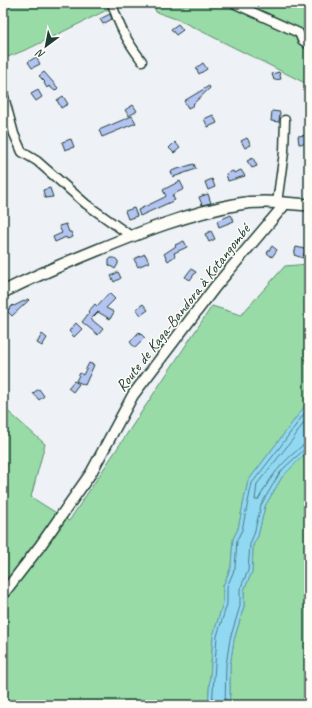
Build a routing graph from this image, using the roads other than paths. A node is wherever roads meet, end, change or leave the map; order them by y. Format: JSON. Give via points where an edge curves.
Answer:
{"nodes":[{"id":1,"x":112,"y":3,"type":"edge"},
{"id":2,"x":233,"y":3,"type":"edge"},
{"id":3,"x":309,"y":45,"type":"edge"},
{"id":4,"x":142,"y":61,"type":"dead end"},
{"id":5,"x":3,"y":93,"type":"edge"},
{"id":6,"x":285,"y":120,"type":"dead end"},
{"id":7,"x":282,"y":203,"type":"junction"},
{"id":8,"x":309,"y":205,"type":"edge"},
{"id":9,"x":131,"y":236,"type":"junction"},
{"id":10,"x":3,"y":292,"type":"edge"},
{"id":11,"x":3,"y":594,"type":"edge"}],
"edges":[{"from":1,"to":4,"type":"street","via":[[118,23]]},
{"from":2,"to":3,"type":"street","via":[[299,33],[302,40]]},
{"from":5,"to":9,"type":"street","via":[[14,134],[22,152],[37,161],[86,204]]},
{"from":6,"to":7,"type":"street"},
{"from":7,"to":8,"type":"main road"},
{"from":7,"to":9,"type":"main road","via":[[240,204],[192,215]]},
{"from":7,"to":11,"type":"street","name":"Route de Kaga-Bandora à Kotangombé","via":[[133,395],[91,473]]},
{"from":9,"to":10,"type":"main road"}]}
